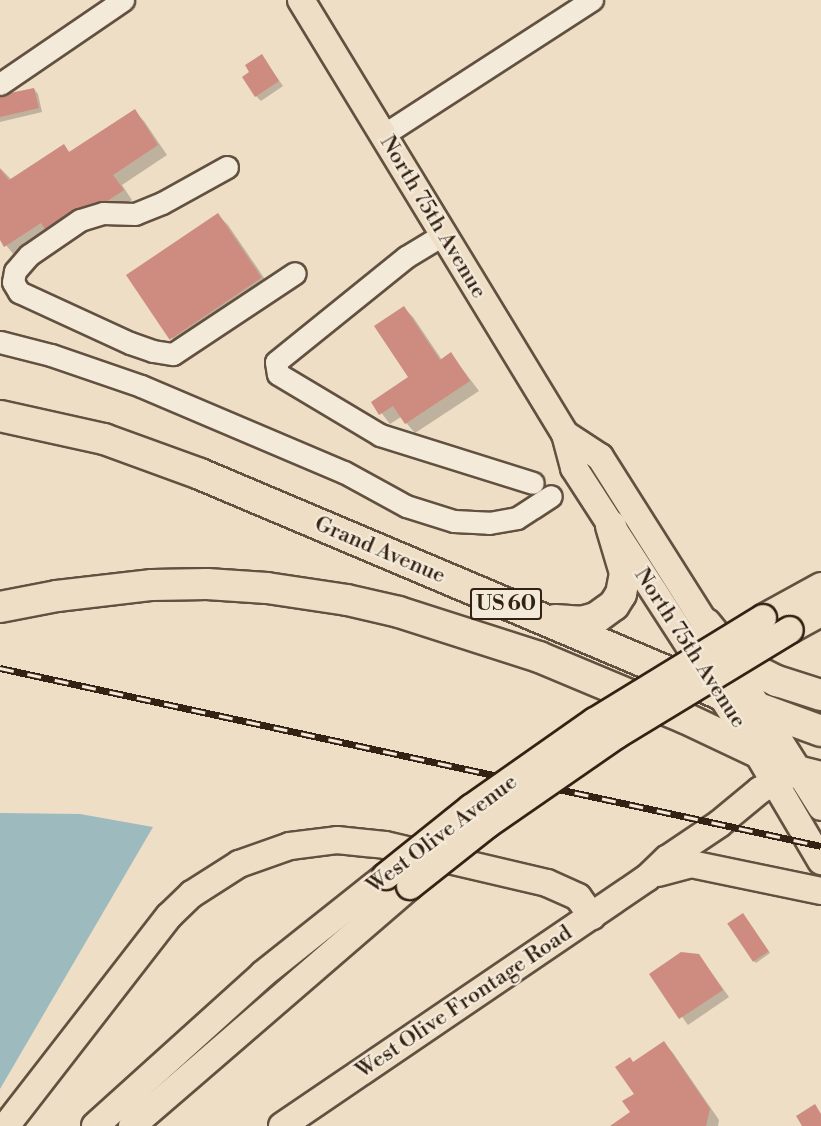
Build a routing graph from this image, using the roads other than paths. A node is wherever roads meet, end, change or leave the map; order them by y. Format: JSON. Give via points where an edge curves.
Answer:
{"nodes":[{"id":1,"x":123,"y":0,"type":"edge"},
{"id":2,"x":302,"y":0,"type":"edge"},
{"id":3,"x":592,"y":0,"type":"edge"},
{"id":4,"x":0,"y":84,"type":"edge"},
{"id":5,"x":383,"y":135,"type":"junction"},
{"id":6,"x":227,"y":167,"type":"dead end"},
{"id":7,"x":444,"y":234,"type":"junction"},
{"id":8,"x":295,"y":273,"type":"dead end"},
{"id":9,"x":0,"y":342,"type":"edge"},
{"id":10,"x":0,"y":417,"type":"edge"},
{"id":11,"x":565,"y":434,"type":"junction"},
{"id":12,"x":533,"y":483,"type":"dead end"},
{"id":13,"x":551,"y":496,"type":"dead end"},
{"id":14,"x":611,"y":526,"type":"junction"},
{"id":15,"x":821,"y":586,"type":"edge"},
{"id":16,"x":0,"y":607,"type":"edge"},
{"id":17,"x":821,"y":613,"type":"edge"},
{"id":18,"x":532,"y":615,"type":"junction"},
{"id":19,"x":706,"y":624,"type":"junction"},
{"id":20,"x":720,"y":694,"type":"junction"},
{"id":21,"x":821,"y":695,"type":"edge"},
{"id":22,"x":821,"y":731,"type":"edge"},
{"id":23,"x":759,"y":733,"type":"junction"},
{"id":24,"x":821,"y":742,"type":"edge"},
{"id":25,"x":804,"y":773,"type":"edge"},
{"id":26,"x":821,"y":807,"type":"edge"},
{"id":27,"x":821,"y":861,"type":"edge"},
{"id":28,"x":647,"y":878,"type":"junction"},
{"id":29,"x":821,"y":891,"type":"edge"},
{"id":30,"x":592,"y":916,"type":"junction"},
{"id":31,"x":6,"y":1126,"type":"edge"},
{"id":32,"x":95,"y":1126,"type":"edge"},
{"id":33,"x":132,"y":1126,"type":"edge"},
{"id":34,"x":282,"y":1126,"type":"edge"}],
"edges":[{"from":1,"to":4,"type":"street"},
{"from":2,"to":5,"type":"main road","name":"North 75th Avenue"},
{"from":3,"to":5,"type":"street"},
{"from":5,"to":7,"type":"main road","name":"North 75th Avenue"},
{"from":6,"to":8,"type":"street","via":[[135,214],[103,213],[80,220],[29,255],[15,271],[14,282],[19,292],[130,343],[173,354]]},
{"from":7,"to":11,"type":"main road","name":"North 75th Avenue"},
{"from":7,"to":12,"type":"street","via":[[406,257],[276,362],[278,374],[380,435]]},
{"from":9,"to":13,"type":"street","via":[[141,386],[344,472],[406,506],[454,521],[489,523],[517,518]]},
{"from":10,"to":18,"type":"highway","name":"Grand Avenue","number":"US 60","via":[[104,439],[200,474]]},
{"from":11,"to":14,"type":"main road","name":"North 75th Avenue","via":[[574,468]]},
{"from":11,"to":19,"type":"main road","name":"North 75th Avenue","via":[[600,457]]},
{"from":14,"to":18,"type":"highway","via":[[625,573],[621,594],[614,605],[596,618],[581,622]]},
{"from":14,"to":20,"type":"main road","name":"North 75th Avenue"},
{"from":15,"to":32,"type":"main road","name":"West Olive Avenue","bridge":true,"via":[[595,721],[471,808],[263,974]]},
{"from":16,"to":23,"type":"highway","number":"US 60","via":[[152,585],[267,588],[347,600],[399,612],[539,657],[685,718]]},
{"from":17,"to":33,"type":"main road","name":"West Olive Avenue","bridge":true,"via":[[617,735],[487,825],[410,886]]},
{"from":18,"to":20,"type":"highway","name":"Grand Avenue","number":"US 60"},
{"from":19,"to":21,"type":"highway","via":[[728,651],[745,664],[777,681]]},
{"from":19,"to":23,"type":"main road","name":"North 75th Avenue"},
{"from":20,"to":23,"type":"highway","name":"Grand Avenue","number":"US 60"},
{"from":22,"to":23,"type":"highway","name":"Grand Avenue","number":"US 60"},
{"from":23,"to":24,"type":"highway"},
{"from":23,"to":25,"type":"highway","name":"Grand Avenue","number":"US 60"},
{"from":25,"to":26,"type":"main road"},
{"from":25,"to":27,"type":"main road","via":[[791,815]]},
{"from":25,"to":28,"type":"main road","via":[[719,824],[667,859]]},
{"from":28,"to":29,"type":"main road","via":[[691,864]]},
{"from":28,"to":30,"type":"main road","name":"West Olive Frontage Road"},
{"from":30,"to":31,"type":"main road","via":[[578,897],[547,883],[385,845],[337,840],[290,846],[239,864],[192,894],[169,916]]},
{"from":30,"to":34,"type":"main road","name":"West Olive Frontage Road"}]}
